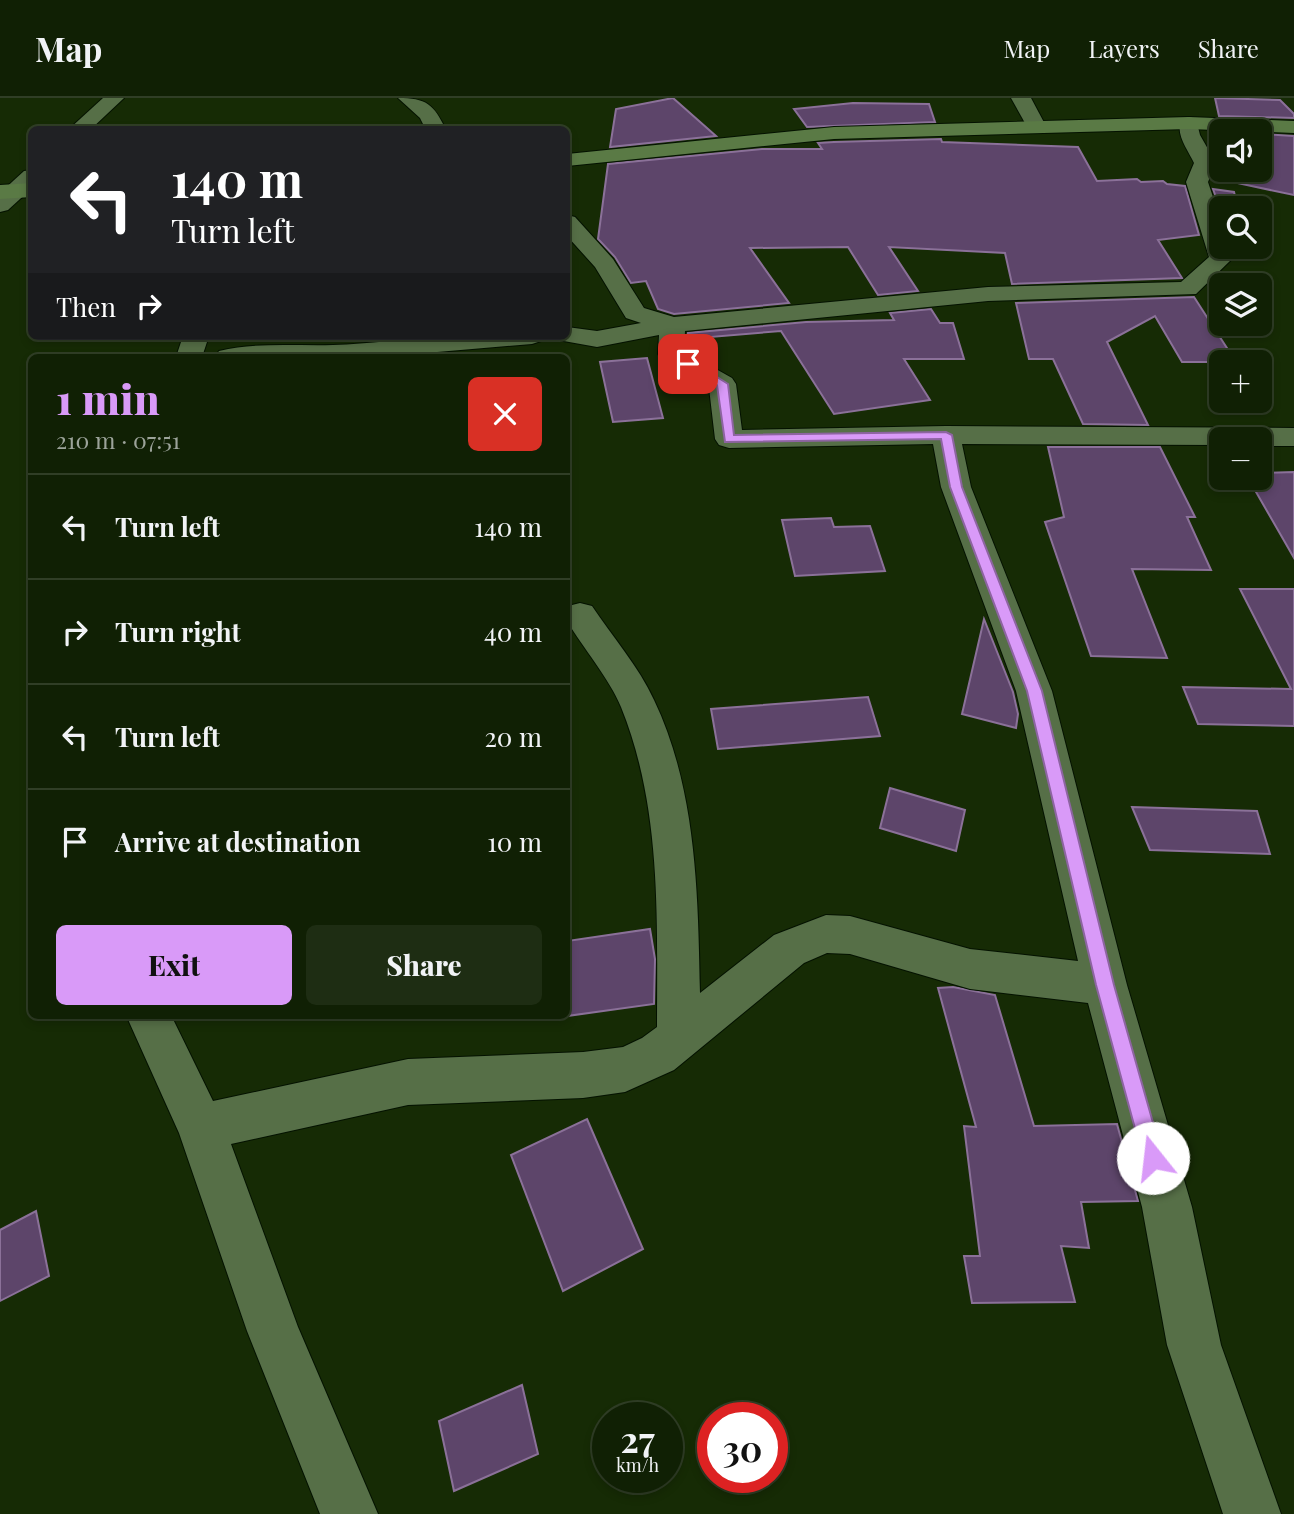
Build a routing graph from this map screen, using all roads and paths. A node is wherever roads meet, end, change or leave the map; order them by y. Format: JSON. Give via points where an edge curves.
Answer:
{"nodes":[{"id":1,"x":114,"y":98,"type":"edge"},
{"id":2,"x":408,"y":98,"type":"edge"},
{"id":3,"x":1021,"y":98,"type":"edge"},
{"id":4,"x":1189,"y":122,"type":"junction"},
{"id":5,"x":82,"y":126,"type":"edge"},
{"id":6,"x":434,"y":126,"type":"edge"},
{"id":7,"x":1294,"y":127,"type":"edge"},
{"id":8,"x":1037,"y":128,"type":"junction"},
{"id":9,"x":570,"y":160,"type":"edge"},
{"id":10,"x":570,"y":225,"type":"edge"},
{"id":11,"x":673,"y":325,"type":"junction"},
{"id":12,"x":570,"y":335,"type":"edge"},
{"id":13,"x":485,"y":340,"type":"edge"},
{"id":14,"x":257,"y":354,"type":"edge"},
{"id":15,"x":946,"y":435,"type":"junction"},
{"id":16,"x":1294,"y":437,"type":"edge"},
{"id":17,"x":580,"y":615,"type":"dead end"},
{"id":18,"x":1105,"y":985,"type":"junction"},
{"id":19,"x":150,"y":1019,"type":"edge"},
{"id":20,"x":678,"y":1035,"type":"junction"},
{"id":21,"x":201,"y":1127,"type":"junction"},
{"id":22,"x":349,"y":1514,"type":"edge"},
{"id":23,"x":1252,"y":1514,"type":"edge"}],
"edges":[{"from":1,"to":5,"type":"street"},
{"from":2,"to":6,"type":"street","via":[[429,115]]},
{"from":3,"to":8,"type":"street"},
{"from":4,"to":7,"type":"street"},
{"from":4,"to":8,"type":"street"},
{"from":4,"to":11,"type":"street","via":[[1190,135],[1205,163],[1197,182],[1221,258],[1187,289],[988,294]]},
{"from":8,"to":9,"type":"street","via":[[834,133]]},
{"from":10,"to":11,"type":"street","via":[[605,264],[635,313]]},
{"from":11,"to":12,"type":"street","via":[[597,339]]},
{"from":11,"to":15,"type":"street","via":[[671,354],[722,384],[729,439]]},
{"from":13,"to":14,"type":"street","via":[[334,353]]},
{"from":15,"to":16,"type":"street"},
{"from":15,"to":18,"type":"street","via":[[956,487],[1034,691]]},
{"from":17,"to":20,"type":"street","via":[[637,701],[662,774],[677,886]]},
{"from":18,"to":20,"type":"street","via":[[970,969],[850,935],[826,934],[789,949]]},
{"from":18,"to":23,"type":"street","via":[[1167,1207],[1194,1345]]},
{"from":19,"to":21,"type":"street"},
{"from":20,"to":21,"type":"street","via":[[658,1054],[625,1069],[583,1076],[408,1082]]},
{"from":21,"to":22,"type":"street","via":[[273,1331]]}]}
